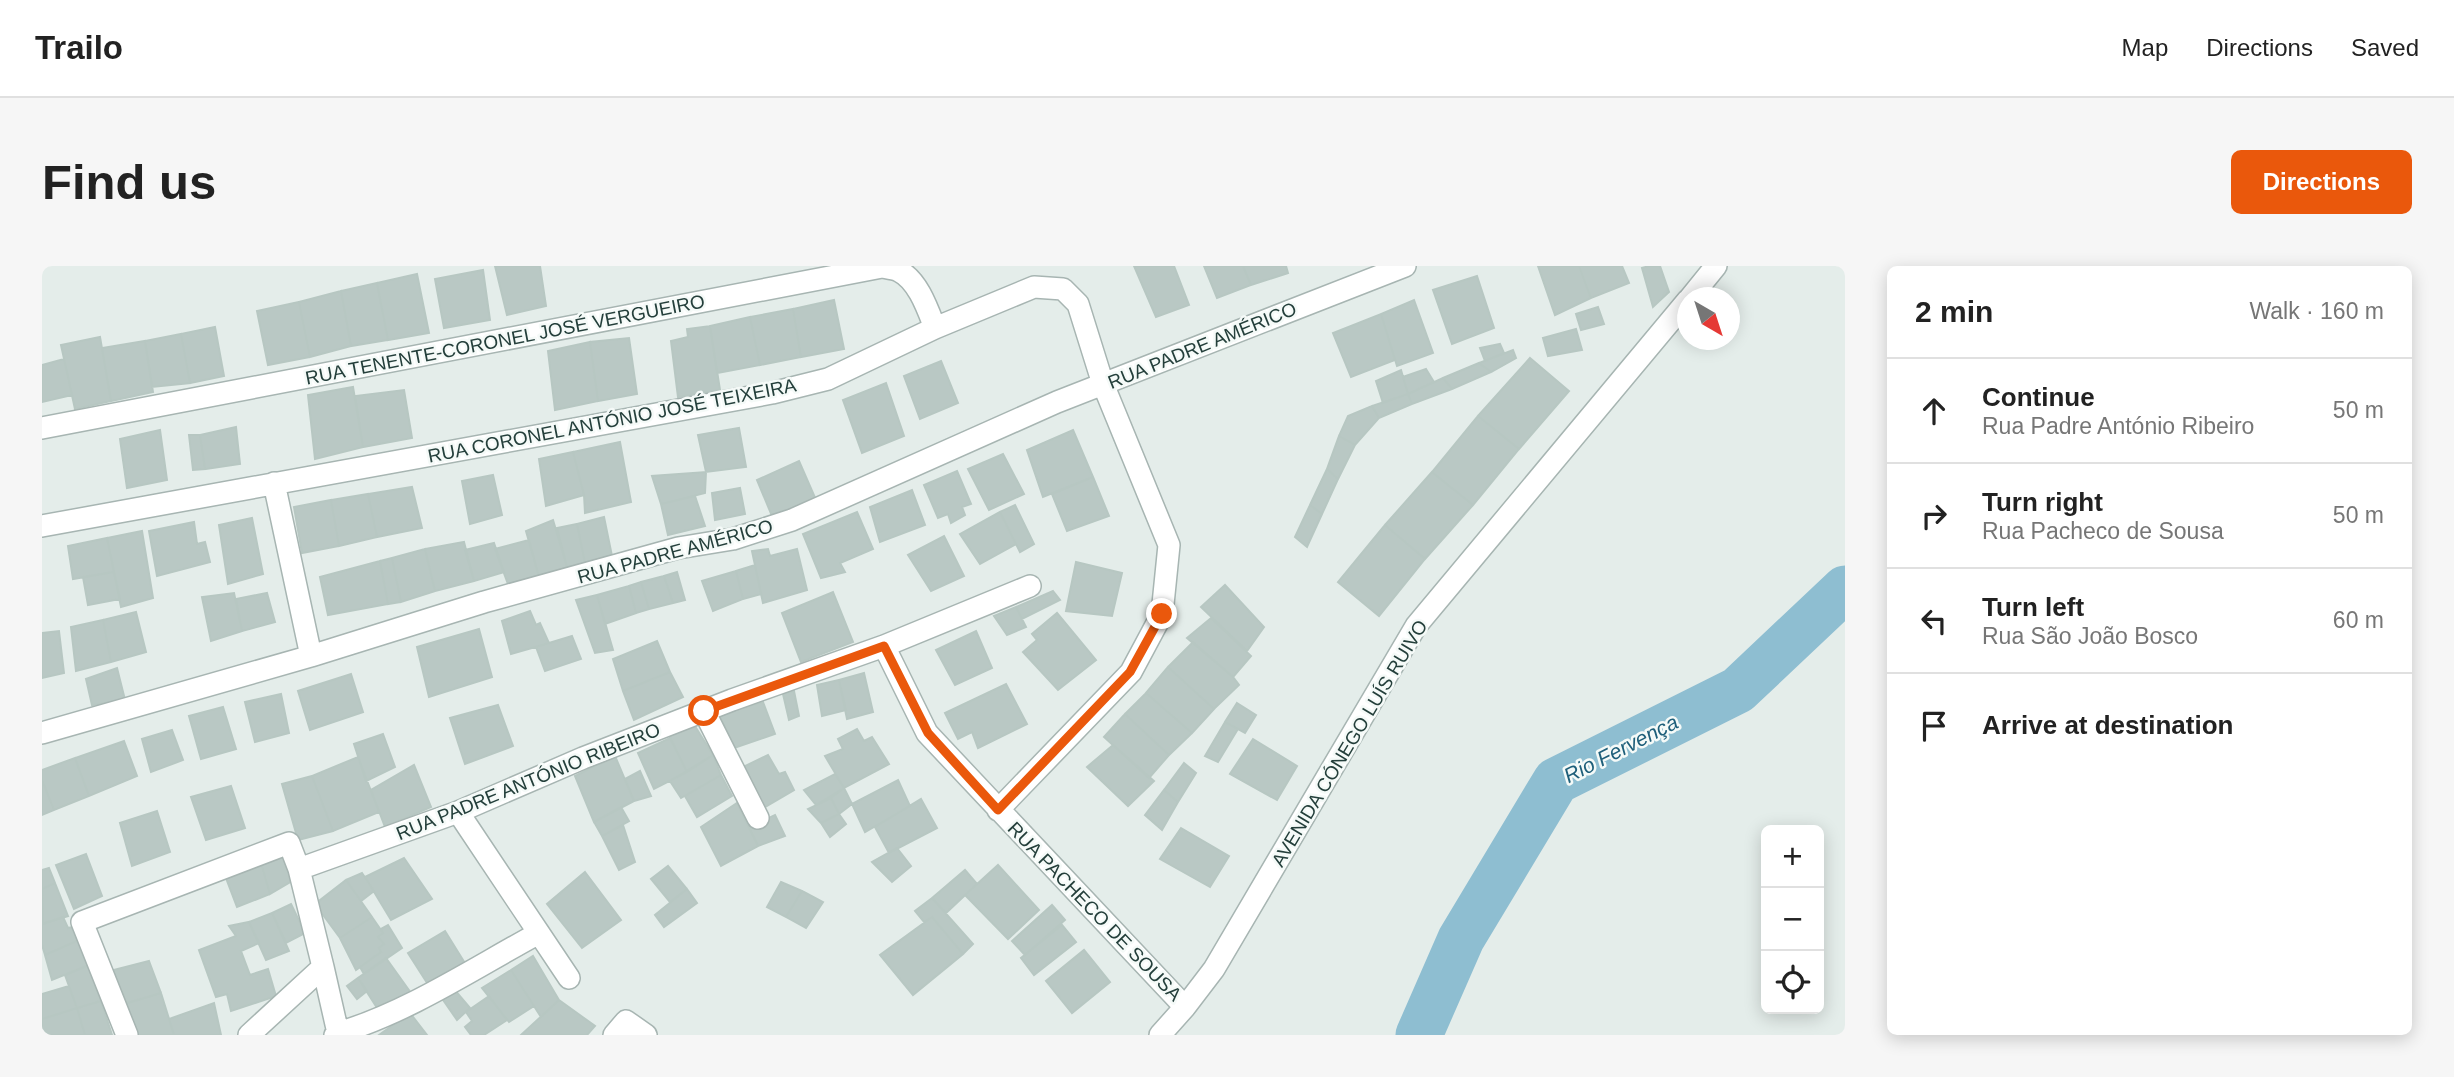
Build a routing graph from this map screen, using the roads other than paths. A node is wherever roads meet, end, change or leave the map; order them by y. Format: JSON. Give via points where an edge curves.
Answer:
{"nodes":[{"id":1,"x":1405,"y":266,"type":"edge"},
{"id":2,"x":1716,"y":266,"type":"edge"},
{"id":3,"x":1699,"y":287,"type":"edge"},
{"id":4,"x":1677,"y":313,"type":"edge"},
{"id":5,"x":935,"y":328,"type":"junction"},
{"id":6,"x":1103,"y":384,"type":"junction"},
{"id":7,"x":42,"y":428,"type":"edge"},
{"id":8,"x":274,"y":483,"type":"junction"},
{"id":9,"x":42,"y":526,"type":"edge"},
{"id":10,"x":1030,"y":586,"type":"dead end"},
{"id":11,"x":884,"y":646,"type":"junction"},
{"id":12,"x":311,"y":656,"type":"junction"},
{"id":13,"x":704,"y":711,"type":"junction"},
{"id":14,"x":42,"y":733,"type":"edge"},
{"id":15,"x":998,"y":810,"type":"junction"},
{"id":16,"x":458,"y":812,"type":"junction"},
{"id":17,"x":758,"y":818,"type":"dead end"},
{"id":18,"x":299,"y":869,"type":"junction"},
{"id":19,"x":539,"y":933,"type":"junction"},
{"id":20,"x":323,"y":967,"type":"junction"},
{"id":21,"x":569,"y":978,"type":"dead end"},
{"id":22,"x":1185,"y":1007,"type":"junction"},
{"id":23,"x":620,"y":1028,"type":"edge"},
{"id":24,"x":337,"y":1034,"type":"edge"},
{"id":25,"x":127,"y":1035,"type":"edge"},
{"id":26,"x":249,"y":1035,"type":"edge"},
{"id":27,"x":646,"y":1035,"type":"edge"},
{"id":28,"x":1160,"y":1035,"type":"edge"}],
"edges":[{"from":1,"to":6,"type":"street","name":"RUA PADRE AMÉRICO"},
{"from":2,"to":3,"type":"street","name":"AVENIDA CÓNEGO LUÍS RUIVO"},
{"from":4,"to":22,"type":"street","name":"AVENIDA CÓNEGO LUÍS RUIVO","via":[[1416,626],[1228,946]]},
{"from":5,"to":6,"type":"street","name":"RUA CORONEL ANTÓNIO JOSÉ TEIXEIRA","via":[[1034,287],[1063,289],[1078,304]]},
{"from":5,"to":7,"type":"street","name":"RUA TENENTE-CORONEL JOSÉ VERGUEIRO","via":[[914,285],[900,271],[882,267]]},
{"from":5,"to":8,"type":"street","name":"RUA CORONEL ANTÓNIO JOSÉ TEIXEIRA","via":[[828,379],[772,393]]},
{"from":6,"to":12,"type":"street","name":"RUA PADRE AMÉRICO","via":[[792,520],[497,598]]},
{"from":6,"to":15,"type":"street","name":"RUA CORONEL ANTÓNIO JOSÉ TEIXEIRA","via":[[1169,545],[1162,614],[1130,672]]},
{"from":8,"to":9,"type":"street","name":"RUA CORONEL ANTÓNIO JOSÉ TEIXEIRA"},
{"from":8,"to":12,"type":"street"},
{"from":10,"to":11,"type":"street","name":"RUA PADRE ANTÓNIO RIBEIRO"},
{"from":11,"to":13,"type":"street","name":"RUA PADRE ANTÓNIO RIBEIRO"},
{"from":11,"to":15,"type":"street","name":"RUA PACHECO DE SOUSA","via":[[928,733]]},
{"from":12,"to":14,"type":"street","name":"RUA PADRE AMÉRICO"},
{"from":13,"to":16,"type":"street","name":"RUA PADRE ANTÓNIO RIBEIRO"},
{"from":13,"to":17,"type":"street"},
{"from":15,"to":22,"type":"street","name":"RUA PACHECO DE SOUSA"},
{"from":16,"to":18,"type":"street","name":"RUA PADRE ANTÓNIO RIBEIRO"},
{"from":16,"to":19,"type":"street"},
{"from":18,"to":20,"type":"street"},
{"from":18,"to":25,"type":"street","via":[[289,843],[82,922]]},
{"from":19,"to":21,"type":"street"},
{"from":19,"to":24,"type":"street","via":[[397,1010]]},
{"from":20,"to":24,"type":"street"},
{"from":20,"to":26,"type":"street"},
{"from":22,"to":28,"type":"street","name":"AVENIDA CÓNEGO LUÍS RUIVO"},
{"from":23,"to":27,"type":"street"}]}
